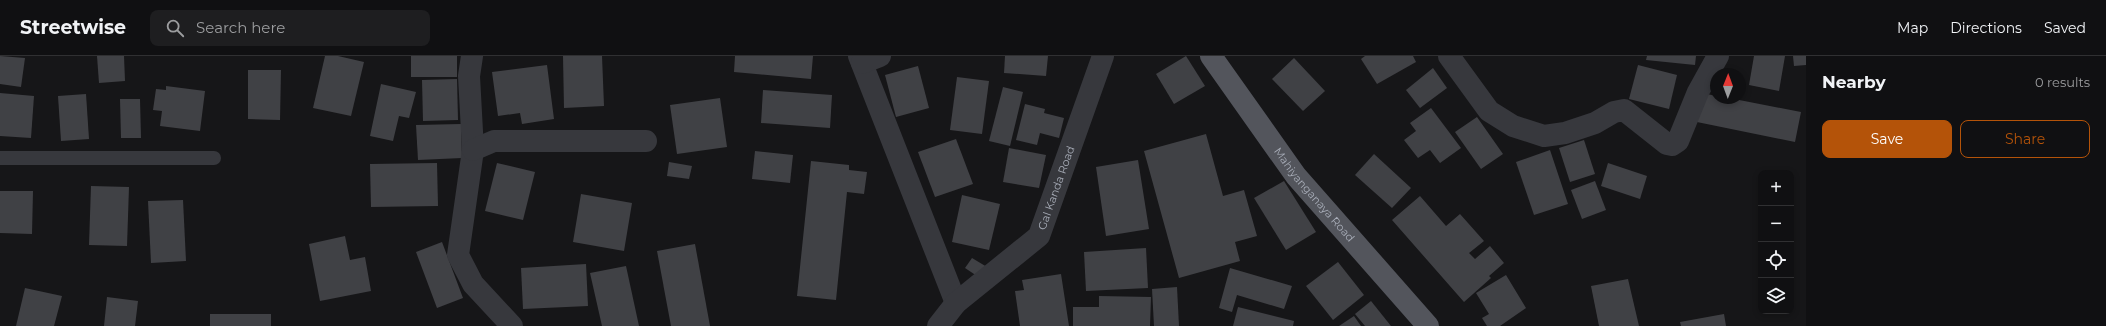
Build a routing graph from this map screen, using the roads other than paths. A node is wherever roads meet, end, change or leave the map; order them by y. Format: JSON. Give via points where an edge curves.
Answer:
{"nodes":[{"id":1,"x":472,"y":56,"type":"edge"},
{"id":2,"x":1103,"y":56,"type":"edge"},
{"id":3,"x":1212,"y":56,"type":"edge"},
{"id":4,"x":1449,"y":56,"type":"edge"},
{"id":5,"x":1718,"y":56,"type":"edge"},
{"id":6,"x":867,"y":58,"type":"edge"},
{"id":7,"x":646,"y":141,"type":"dead end"},
{"id":8,"x":473,"y":150,"type":"junction"},
{"id":9,"x":0,"y":158,"type":"edge"},
{"id":10,"x":214,"y":158,"type":"dead end"},
{"id":11,"x":956,"y":303,"type":"junction"},
{"id":12,"x":512,"y":326,"type":"edge"},
{"id":13,"x":938,"y":326,"type":"edge"},
{"id":14,"x":1428,"y":326,"type":"edge"}],
"edges":[{"from":1,"to":8,"type":"street","via":[[469,76]]},
{"from":2,"to":11,"type":"street","name":"Gal Kanda Road","via":[[1039,236]]},
{"from":3,"to":14,"type":"main road","name":"Mahiyanganaya Road","via":[[1296,176]]},
{"from":4,"to":5,"type":"street","via":[[1488,111],[1513,126],[1544,136],[1565,133],[1624,110],[1667,144],[1672,145],[1678,141],[1698,92]]},
{"from":6,"to":11,"type":"street"},
{"from":7,"to":8,"type":"street","via":[[494,141]]},
{"from":8,"to":12,"type":"street","via":[[458,254],[473,284]]},
{"from":9,"to":10,"type":"lane"},
{"from":11,"to":13,"type":"street","name":"Gal Kanda Road"}]}
